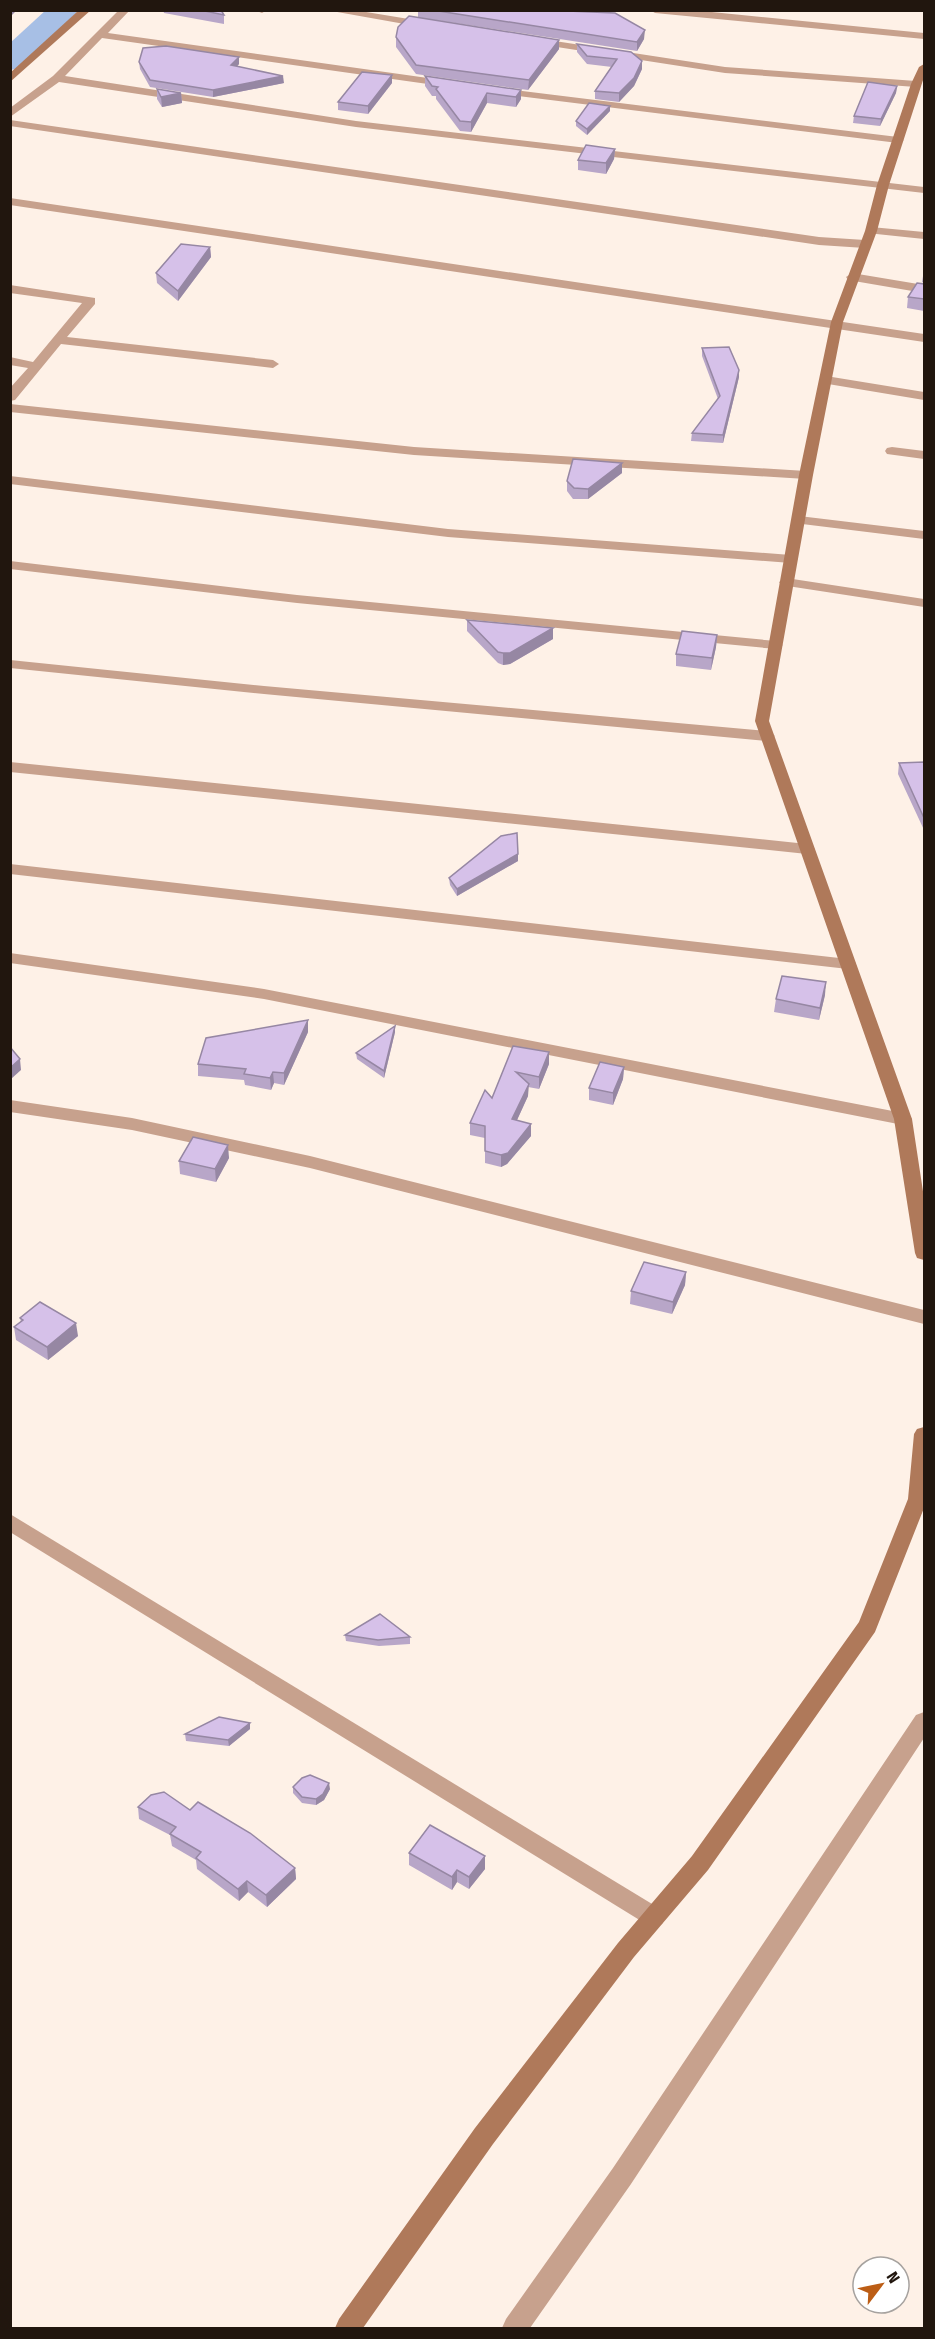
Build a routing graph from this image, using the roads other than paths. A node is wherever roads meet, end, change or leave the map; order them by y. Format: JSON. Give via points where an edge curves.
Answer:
{"nodes":[{"id":1,"x":86,"y":10,"type":"edge"},
{"id":2,"x":126,"y":10,"type":"edge"},
{"id":3,"x":331,"y":10,"type":"edge"},
{"id":4,"x":655,"y":10,"type":"edge"},
{"id":5,"x":435,"y":26,"type":"edge"},
{"id":6,"x":100,"y":35,"type":"junction"},
{"id":7,"x":924,"y":36,"type":"edge"},
{"id":8,"x":528,"y":40,"type":"edge"},
{"id":9,"x":922,"y":75,"type":"edge"},
{"id":10,"x":57,"y":78,"type":"junction"},
{"id":11,"x":10,"y":79,"type":"edge"},
{"id":12,"x":462,"y":86,"type":"edge"},
{"id":13,"x":485,"y":89,"type":"edge"},
{"id":14,"x":10,"y":114,"type":"edge"},
{"id":15,"x":10,"y":123,"type":"edge"},
{"id":16,"x":898,"y":140,"type":"junction"},
{"id":17,"x":883,"y":185,"type":"junction"},
{"id":18,"x":924,"y":190,"type":"edge"},
{"id":19,"x":10,"y":201,"type":"edge"},
{"id":20,"x":924,"y":236,"type":"edge"},
{"id":21,"x":868,"y":238,"type":"junction"},
{"id":22,"x":852,"y":277,"type":"junction"},
{"id":23,"x":10,"y":289,"type":"edge"},
{"id":24,"x":924,"y":289,"type":"edge"},
{"id":25,"x":836,"y":326,"type":"junction"},
{"id":26,"x":924,"y":338,"type":"edge"},
{"id":27,"x":58,"y":340,"type":"junction"},
{"id":28,"x":10,"y":361,"type":"edge"},
{"id":29,"x":273,"y":364,"type":"dead end"},
{"id":30,"x":36,"y":366,"type":"junction"},
{"id":31,"x":826,"y":380,"type":"junction"},
{"id":32,"x":924,"y":396,"type":"edge"},
{"id":33,"x":10,"y":397,"type":"edge"},
{"id":34,"x":10,"y":408,"type":"edge"},
{"id":35,"x":892,"y":451,"type":"dead end"},
{"id":36,"x":924,"y":455,"type":"edge"},
{"id":37,"x":806,"y":475,"type":"junction"},
{"id":38,"x":10,"y":480,"type":"edge"},
{"id":39,"x":798,"y":520,"type":"junction"},
{"id":40,"x":924,"y":535,"type":"edge"},
{"id":41,"x":791,"y":559,"type":"junction"},
{"id":42,"x":10,"y":565,"type":"edge"},
{"id":43,"x":786,"y":582,"type":"junction"},
{"id":44,"x":924,"y":603,"type":"edge"},
{"id":45,"x":776,"y":645,"type":"junction"},
{"id":46,"x":10,"y":664,"type":"edge"},
{"id":47,"x":767,"y":736,"type":"junction"},
{"id":48,"x":10,"y":767,"type":"edge"},
{"id":49,"x":807,"y":849,"type":"junction"},
{"id":50,"x":10,"y":868,"type":"edge"},
{"id":51,"x":10,"y":958,"type":"edge"},
{"id":52,"x":848,"y":964,"type":"junction"},
{"id":53,"x":10,"y":1106,"type":"edge"},
{"id":54,"x":903,"y":1119,"type":"junction"},
{"id":55,"x":924,"y":1253,"type":"edge"},
{"id":56,"x":924,"y":1317,"type":"edge"},
{"id":57,"x":924,"y":1434,"type":"edge"},
{"id":58,"x":10,"y":1522,"type":"edge"},
{"id":59,"x":924,"y":1721,"type":"edge"},
{"id":60,"x":654,"y":1917,"type":"junction"},
{"id":61,"x":348,"y":2328,"type":"edge"},
{"id":62,"x":515,"y":2328,"type":"edge"}],
"edges":[{"from":1,"to":11,"type":"street"},
{"from":2,"to":6,"type":"street"},
{"from":3,"to":5,"type":"street"},
{"from":4,"to":7,"type":"street"},
{"from":6,"to":10,"type":"street"},
{"from":6,"to":12,"type":"street"},
{"from":8,"to":9,"type":"street","via":[[725,70]]},
{"from":9,"to":16,"type":"street"},
{"from":10,"to":14,"type":"street"},
{"from":10,"to":17,"type":"street","via":[[356,124]]},
{"from":13,"to":16,"type":"street"},
{"from":15,"to":21,"type":"street","via":[[819,241]]},
{"from":16,"to":17,"type":"street"},
{"from":17,"to":18,"type":"street"},
{"from":17,"to":21,"type":"street"},
{"from":19,"to":25,"type":"street"},
{"from":20,"to":21,"type":"street"},
{"from":21,"to":22,"type":"street"},
{"from":22,"to":24,"type":"street"},
{"from":22,"to":25,"type":"street"},
{"from":23,"to":27,"type":"street","via":[[91,301]]},
{"from":25,"to":26,"type":"street"},
{"from":25,"to":31,"type":"street"},
{"from":27,"to":29,"type":"street"},
{"from":27,"to":30,"type":"street"},
{"from":28,"to":30,"type":"street"},
{"from":30,"to":33,"type":"street"},
{"from":31,"to":32,"type":"street"},
{"from":31,"to":37,"type":"street"},
{"from":34,"to":37,"type":"street","via":[[414,451]]},
{"from":35,"to":36,"type":"street"},
{"from":37,"to":39,"type":"street"},
{"from":38,"to":41,"type":"street","via":[[448,533]]},
{"from":39,"to":40,"type":"street"},
{"from":39,"to":41,"type":"street"},
{"from":41,"to":43,"type":"street"},
{"from":42,"to":45,"type":"street","via":[[415,611]]},
{"from":43,"to":44,"type":"street"},
{"from":43,"to":45,"type":"street"},
{"from":45,"to":47,"type":"street","via":[[762,721]]},
{"from":46,"to":47,"type":"street"},
{"from":47,"to":49,"type":"street"},
{"from":48,"to":49,"type":"street"},
{"from":49,"to":52,"type":"street"},
{"from":50,"to":52,"type":"street"},
{"from":51,"to":54,"type":"street","via":[[264,994]]},
{"from":52,"to":54,"type":"street"},
{"from":53,"to":56,"type":"street","via":[[132,1124],[310,1161]]},
{"from":54,"to":55,"type":"street"},
{"from":57,"to":60,"type":"street","via":[[918,1499],[868,1626],[700,1863]]},
{"from":58,"to":60,"type":"street"},
{"from":59,"to":62,"type":"street","via":[[622,2176]]},
{"from":60,"to":61,"type":"street","via":[[484,2136]]}]}
